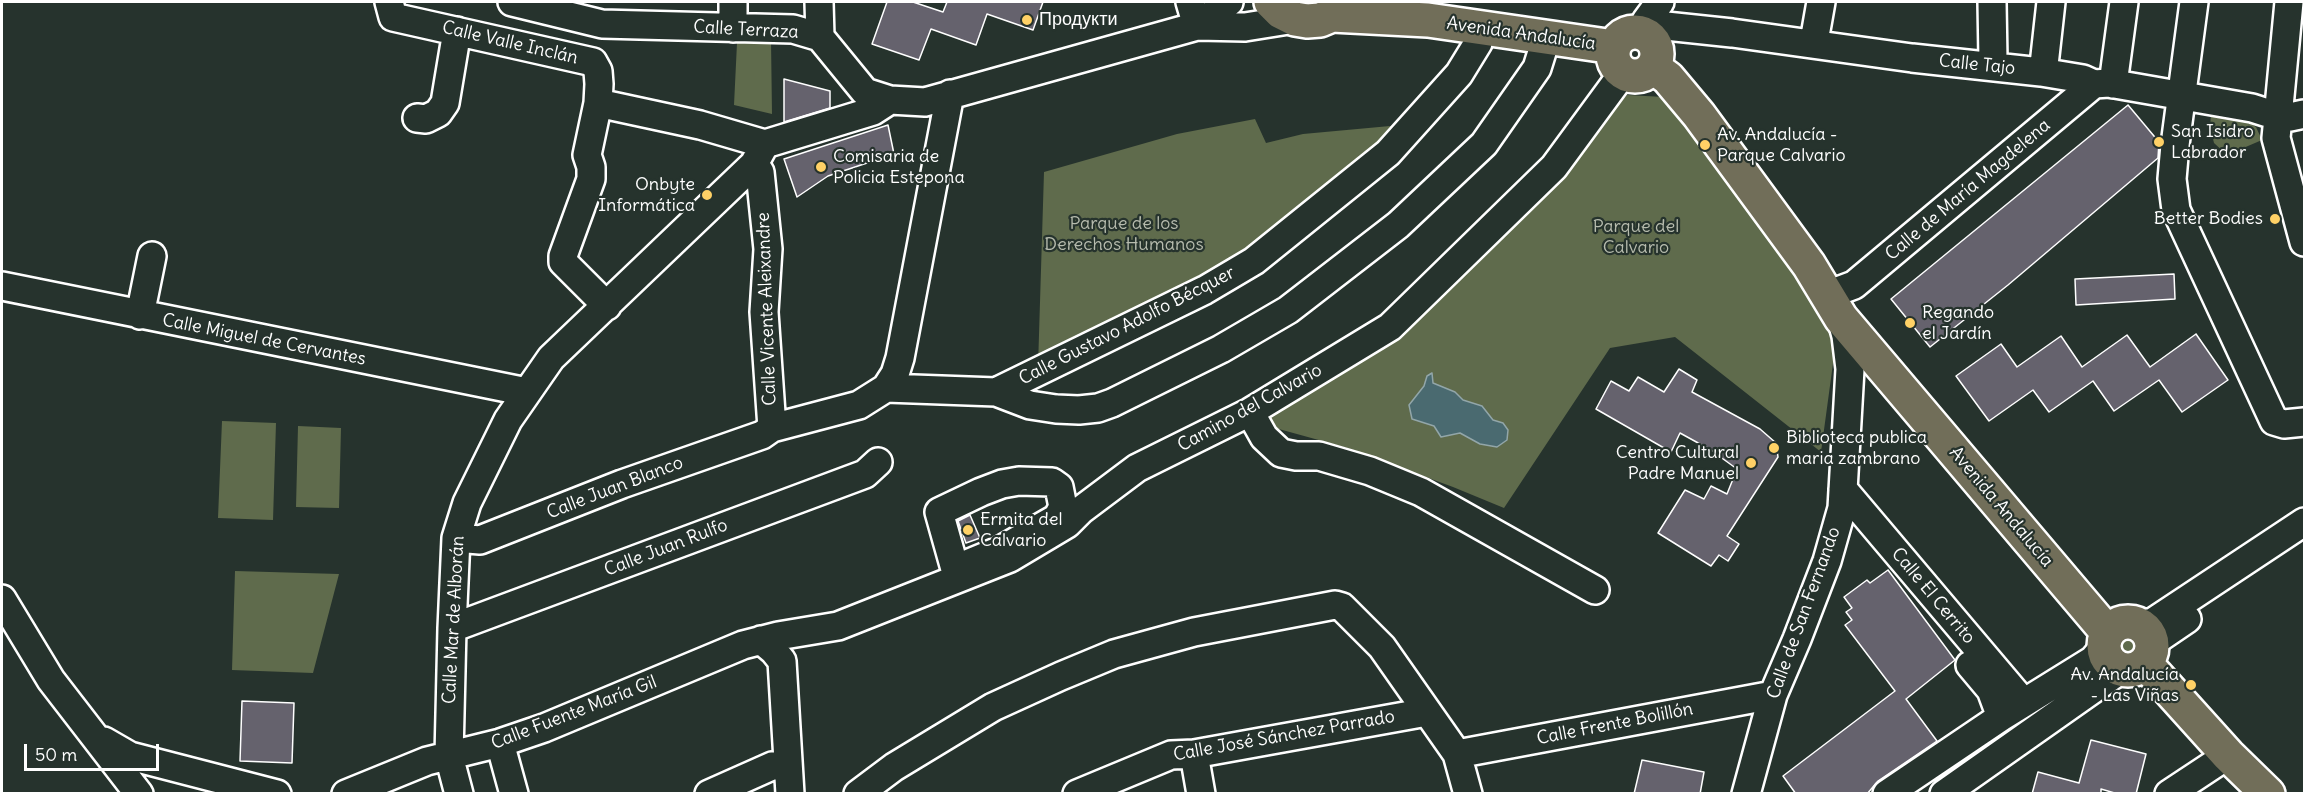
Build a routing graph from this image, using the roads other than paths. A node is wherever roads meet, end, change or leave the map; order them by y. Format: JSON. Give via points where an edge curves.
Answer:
{"nodes":[{"id":1,"x":512,"y":2,"type":"edge"},
{"id":2,"x":733,"y":2,"type":"edge"},
{"id":3,"x":819,"y":2,"type":"edge"},
{"id":4,"x":1228,"y":2,"type":"edge"},
{"id":5,"x":1387,"y":2,"type":"edge"},
{"id":6,"x":1660,"y":2,"type":"edge"},
{"id":7,"x":1821,"y":2,"type":"edge"},
{"id":8,"x":1992,"y":2,"type":"edge"},
{"id":9,"x":2051,"y":2,"type":"edge"},
{"id":10,"x":2124,"y":2,"type":"edge"},
{"id":11,"x":2193,"y":2,"type":"edge"},
{"id":12,"x":1339,"y":8,"type":"edge"},
{"id":13,"x":391,"y":9,"type":"edge"},
{"id":14,"x":1283,"y":10,"type":"edge"},
{"id":15,"x":1193,"y":14,"type":"edge"},
{"id":16,"x":2293,"y":16,"type":"edge"},
{"id":17,"x":1428,"y":20,"type":"junction"},
{"id":18,"x":1481,"y":27,"type":"junction"},
{"id":19,"x":733,"y":28,"type":"junction"},
{"id":20,"x":457,"y":31,"type":"junction"},
{"id":21,"x":1547,"y":36,"type":"junction"},
{"id":22,"x":819,"y":37,"type":"junction"},
{"id":23,"x":1811,"y":43,"type":"junction"},
{"id":24,"x":1636,"y":52,"type":"junction"},
{"id":25,"x":1994,"y":66,"type":"junction"},
{"id":26,"x":2041,"y":72,"type":"junction"},
{"id":27,"x":2104,"y":84,"type":"junction"},
{"id":28,"x":950,"y":94,"type":"junction"},
{"id":29,"x":2182,"y":97,"type":"junction"},
{"id":30,"x":890,"y":100,"type":"junction"},
{"id":31,"x":598,"y":103,"type":"junction"},
{"id":32,"x":2304,"y":114,"type":"edge"},
{"id":33,"x":2277,"y":116,"type":"junction"},
{"id":34,"x":417,"y":118,"type":"dead end"},
{"id":35,"x":2053,"y":119,"type":"junction"},
{"id":36,"x":760,"y":154,"type":"junction"},
{"id":37,"x":2304,"y":242,"type":"edge"},
{"id":38,"x":152,"y":256,"type":"dead end"},
{"id":39,"x":2,"y":286,"type":"edge"},
{"id":40,"x":1840,"y":304,"type":"junction"},
{"id":41,"x":607,"y":306,"type":"junction"},
{"id":42,"x":140,"y":315,"type":"junction"},
{"id":43,"x":1888,"y":374,"type":"junction"},
{"id":44,"x":886,"y":388,"type":"junction"},
{"id":45,"x":527,"y":392,"type":"junction"},
{"id":46,"x":996,"y":392,"type":"junction"},
{"id":47,"x":1850,"y":394,"type":"junction"},
{"id":48,"x":1927,"y":399,"type":"junction"},
{"id":49,"x":1250,"y":412,"type":"junction"},
{"id":50,"x":2304,"y":422,"type":"edge"},
{"id":51,"x":772,"y":428,"type":"junction"},
{"id":52,"x":878,"y":462,"type":"dead end"},
{"id":53,"x":1842,"y":498,"type":"junction"},
{"id":54,"x":2304,"y":522,"type":"edge"},
{"id":55,"x":456,"y":538,"type":"junction"},
{"id":56,"x":2304,"y":541,"type":"edge"},
{"id":57,"x":1595,"y":590,"type":"dead end"},
{"id":58,"x":2,"y":598,"type":"edge"},
{"id":59,"x":452,"y":628,"type":"junction"},
{"id":60,"x":801,"y":633,"type":"junction"},
{"id":61,"x":2,"y":634,"type":"edge"},
{"id":62,"x":761,"y":640,"type":"junction"},
{"id":63,"x":2127,"y":644,"type":"junction"},
{"id":64,"x":782,"y":661,"type":"junction"},
{"id":65,"x":1773,"y":695,"type":"junction"},
{"id":66,"x":2024,"y":703,"type":"junction"},
{"id":67,"x":1427,"y":712,"type":"junction"},
{"id":68,"x":2001,"y":717,"type":"junction"},
{"id":69,"x":93,"y":734,"type":"junction"},
{"id":70,"x":500,"y":743,"type":"junction"},
{"id":71,"x":1194,"y":754,"type":"junction"},
{"id":72,"x":1457,"y":754,"type":"junction"},
{"id":73,"x":2228,"y":754,"type":"junction"},
{"id":74,"x":448,"y":756,"type":"junction"},
{"id":75,"x":788,"y":765,"type":"junction"},
{"id":76,"x":117,"y":794,"type":"edge"},
{"id":77,"x":139,"y":794,"type":"edge"},
{"id":78,"x":277,"y":794,"type":"edge"},
{"id":79,"x":346,"y":794,"type":"edge"},
{"id":80,"x":459,"y":794,"type":"edge"},
{"id":81,"x":514,"y":794,"type":"edge"},
{"id":82,"x":709,"y":794,"type":"edge"},
{"id":83,"x":790,"y":794,"type":"edge"},
{"id":84,"x":858,"y":794,"type":"edge"},
{"id":85,"x":1077,"y":794,"type":"edge"},
{"id":86,"x":1201,"y":794,"type":"edge"},
{"id":87,"x":1468,"y":794,"type":"edge"},
{"id":88,"x":1746,"y":794,"type":"edge"},
{"id":89,"x":1887,"y":794,"type":"edge"},
{"id":90,"x":1944,"y":794,"type":"edge"},
{"id":91,"x":2169,"y":794,"type":"edge"},
{"id":92,"x":2268,"y":794,"type":"edge"}],
"edges":[{"from":1,"to":19,"type":"street","name":"Calle Terraza","via":[[602,24]]},
{"from":2,"to":19,"type":"street"},
{"from":3,"to":22,"type":"street"},
{"from":4,"to":15,"type":"street","name":"Calle Terraza"},
{"from":5,"to":17,"type":"main road","name":"Avenida Andalucía"},
{"from":6,"to":24,"type":"street","name":"Camino del Calvario","via":[[1646,21]]},
{"from":7,"to":23,"type":"street"},
{"from":8,"to":25,"type":"street"},
{"from":9,"to":26,"type":"street"},
{"from":10,"to":27,"type":"street"},
{"from":11,"to":29,"type":"street"},
{"from":12,"to":14,"type":"main road","name":"Avenida Andalucía","via":[[1320,20],[1307,21]]},
{"from":12,"to":17,"type":"main road","name":"Avenida Andalucía"},
{"from":13,"to":20,"type":"street","name":"Calle Valle Inclán"},
{"from":14,"to":15,"type":"street","name":"Calle Terraza","via":[[1245,27]]},
{"from":15,"to":28,"type":"street","name":"Calle Terraza"},
{"from":16,"to":33,"type":"street"},
{"from":17,"to":18,"type":"main road","name":"Avenida Andalucía"},
{"from":18,"to":21,"type":"main road","name":"Avenida Andalucía"},
{"from":18,"to":46,"type":"street","name":"Calle Gustavo Adolfo Bécquer","via":[[1479,43],[1459,74],[1388,153],[1254,261],[1149,319]]},
{"from":19,"to":22,"type":"street","name":"Calle Terraza","via":[[793,29]]},
{"from":20,"to":31,"type":"street","name":"Calle Valle Inclán","via":[[593,62],[598,71]]},
{"from":20,"to":34,"type":"street","via":[[445,103],[438,113],[426,119]]},
{"from":21,"to":24,"type":"main road","name":"Avenida Andalucía"},
{"from":21,"to":46,"type":"street","via":[[1537,68],[1484,144],[1398,225],[1288,310],[1221,349],[1098,408],[1030,405]]},
{"from":22,"to":30,"type":"street","name":"Calle Terraza","via":[[865,92]]},
{"from":23,"to":24,"type":"street","name":"Calle Tajo","via":[[1675,27],[1657,29]]},
{"from":23,"to":25,"type":"street","name":"Calle Tajo"},
{"from":24,"to":40,"type":"main road","name":"Avenida Andalucía","via":[[1668,78],[1699,115]]},
{"from":24,"to":49,"type":"street","name":"Camino del Calvario","via":[[1554,167],[1390,327]]},
{"from":25,"to":26,"type":"street","name":"Calle Tajo"},
{"from":26,"to":27,"type":"street","name":"Calle Tajo"},
{"from":26,"to":35,"type":"street","via":[[2055,91]]},
{"from":27,"to":29,"type":"street","name":"Calle Tajo"},
{"from":27,"to":35,"type":"street","name":"Calle de María Magdelena"},
{"from":28,"to":30,"type":"street","name":"Calle Terraza","via":[[925,102]]},
{"from":28,"to":44,"type":"street","via":[[900,358]]},
{"from":29,"to":33,"type":"street","name":"Calle Tajo"},
{"from":29,"to":50,"type":"street","via":[[2172,179],[2176,210],[2274,421]]},
{"from":30,"to":36,"type":"street","via":[[873,111]]},
{"from":31,"to":36,"type":"street","via":[[700,125]]},
{"from":31,"to":41,"type":"street","via":[[587,155],[591,179],[563,261]]},
{"from":32,"to":33,"type":"street","name":"Calle Tajo"},
{"from":33,"to":37,"type":"street","via":[[2279,154]]},
{"from":35,"to":40,"type":"street","name":"Calle de María Magdelena","via":[[1854,285]]},
{"from":36,"to":41,"type":"street","name":"Calle Mar de Alborán"},
{"from":36,"to":51,"type":"street","name":"Calle Vicente Aleixandre","via":[[768,249],[764,312]]},
{"from":38,"to":42,"type":"street"},
{"from":39,"to":42,"type":"street","name":"Calle Miguel de Cervantes"},
{"from":40,"to":43,"type":"main road","name":"Avenida Andalucía"},
{"from":40,"to":47,"type":"street","name":"Calle de San Fernando","via":[[1849,351]]},
{"from":40,"to":48,"type":"main road","name":"Avenida Andalucía","via":[[1866,322]]},
{"from":41,"to":45,"type":"street","name":"Calle Mar de Alborán","via":[[551,358]]},
{"from":42,"to":45,"type":"street","name":"Calle Miguel de Cervantes"},
{"from":43,"to":47,"type":"street","via":[[1871,377]]},
{"from":43,"to":48,"type":"street","via":[[1899,375]]},
{"from":43,"to":63,"type":"main road","name":"Avenida Andalucía"},
{"from":44,"to":46,"type":"street","name":"Calle Gustavo Adolfo Bécquer"},
{"from":44,"to":51,"type":"street","name":"Calle Vicente Aleixandre","via":[[859,405]]},
{"from":45,"to":55,"type":"street","name":"Calle Mar de Alborán","via":[[508,420],[477,482]]},
{"from":47,"to":53,"type":"street","name":"Calle de San Fernando"},
{"from":48,"to":63,"type":"main road","name":"Avenida Andalucía"},
{"from":49,"to":57,"type":"street","via":[[1264,437],[1281,453],[1319,456],[1421,492]]},
{"from":49,"to":60,"type":"street","name":"Camino del Calvario","via":[[1137,468],[1067,524],[1010,558],[838,626]]},
{"from":51,"to":55,"type":"street","name":"Calle Juan Blanco","via":[[480,540]]},
{"from":52,"to":59,"type":"street","name":"Calle Juan Rulfo","via":[[865,474]]},
{"from":53,"to":65,"type":"street","name":"Calle de San Fernando","via":[[1827,561]]},
{"from":53,"to":66,"type":"street","name":"Calle El Cerrito"},
{"from":53,"to":68,"type":"street","name":"Calle El Cerrito","via":[[1991,690]]},
{"from":54,"to":63,"type":"street","via":[[2153,622]]},
{"from":55,"to":59,"type":"street","name":"Calle Mar de Alborán"},
{"from":56,"to":63,"type":"street","via":[[2159,638]]},
{"from":58,"to":69,"type":"street","via":[[51,680]]},
{"from":59,"to":74,"type":"street","name":"Calle Mar de Alborán"},
{"from":60,"to":62,"type":"street","name":"Calle Fuente María Gil"},
{"from":60,"to":64,"type":"street"},
{"from":61,"to":76,"type":"street","via":[[35,688]]},
{"from":62,"to":64,"type":"street"},
{"from":62,"to":70,"type":"street","name":"Calle Fuente María Gil"},
{"from":63,"to":66,"type":"street","via":[[2093,660]]},
{"from":63,"to":73,"type":"main road","name":"Avenida Andalucía"},
{"from":63,"to":90,"type":"street","via":[[2116,672]]},
{"from":64,"to":75,"type":"street"},
{"from":65,"to":72,"type":"street","name":"Calle Frente Bolillón"},
{"from":65,"to":88,"type":"street","name":"Calle de San Fernando"},
{"from":66,"to":68,"type":"street"},
{"from":67,"to":71,"type":"street","name":"Calle José Sánchez Parrado"},
{"from":67,"to":72,"type":"street"},
{"from":67,"to":84,"type":"street","via":[[1382,647],[1342,608],[1324,606],[1194,632],[1114,654],[993,707],[894,767]]},
{"from":68,"to":89,"type":"street"},
{"from":69,"to":77,"type":"street"},
{"from":69,"to":78,"type":"street","via":[[130,756]]},
{"from":70,"to":74,"type":"street","name":"Calle Fuente María Gil"},
{"from":70,"to":81,"type":"street"},
{"from":71,"to":85,"type":"street","name":"Calle José Sánchez Parrado","via":[[1171,755]]},
{"from":71,"to":86,"type":"street"},
{"from":72,"to":87,"type":"street"},
{"from":73,"to":91,"type":"street"},
{"from":73,"to":92,"type":"main road","name":"Avenida Andalucía"},
{"from":74,"to":79,"type":"street","name":"Calle Fuente María Gil"},
{"from":74,"to":80,"type":"street","name":"Calle Mar de Alborán"},
{"from":75,"to":82,"type":"street","via":[[772,766]]},
{"from":75,"to":83,"type":"street"}]}
